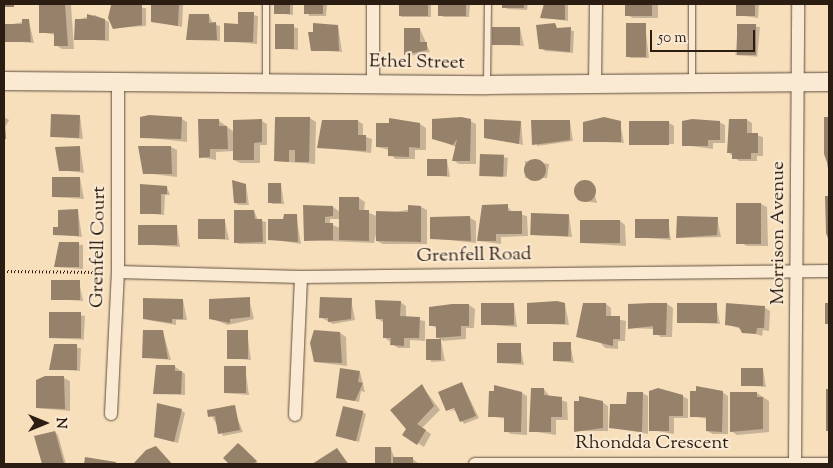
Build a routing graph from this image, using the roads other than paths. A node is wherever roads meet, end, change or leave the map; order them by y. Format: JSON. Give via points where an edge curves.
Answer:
{"nodes":[{"id":1,"x":266,"y":4,"type":"edge"},
{"id":2,"x":373,"y":4,"type":"edge"},
{"id":3,"x":488,"y":4,"type":"edge"},
{"id":4,"x":596,"y":4,"type":"edge"},
{"id":5,"x":692,"y":4,"type":"edge"},
{"id":6,"x":798,"y":4,"type":"edge"},
{"id":7,"x":4,"y":81,"type":"edge"},
{"id":8,"x":118,"y":81,"type":"junction"},
{"id":9,"x":266,"y":81,"type":"junction"},
{"id":10,"x":692,"y":82,"type":"junction"},
{"id":11,"x":797,"y":82,"type":"junction"},
{"id":12,"x":829,"y":82,"type":"edge"},
{"id":13,"x":373,"y":83,"type":"junction"},
{"id":14,"x":595,"y":84,"type":"junction"},
{"id":15,"x":487,"y":85,"type":"junction"},
{"id":16,"x":798,"y":271,"type":"junction"},
{"id":17,"x":829,"y":271,"type":"edge"},
{"id":18,"x":118,"y":272,"type":"junction"},
{"id":19,"x":301,"y":277,"type":"junction"},
{"id":20,"x":111,"y":414,"type":"dead end"},
{"id":21,"x":295,"y":415,"type":"dead end"},
{"id":22,"x":795,"y":463,"type":"junction"},
{"id":23,"x":476,"y":464,"type":"edge"},
{"id":24,"x":829,"y":464,"type":"edge"}],
"edges":[{"from":1,"to":9,"type":"lane"},
{"from":2,"to":13,"type":"street"},
{"from":3,"to":15,"type":"lane"},
{"from":4,"to":14,"type":"street"},
{"from":5,"to":10,"type":"lane"},
{"from":6,"to":11,"type":"street","name":"Morrison Avenue"},
{"from":7,"to":8,"type":"street","name":"Ethel Street"},
{"from":8,"to":9,"type":"street","name":"Ethel Street"},
{"from":8,"to":18,"type":"street","name":"Grenfell Court"},
{"from":9,"to":13,"type":"street","name":"Ethel Street"},
{"from":10,"to":11,"type":"street","name":"Ethel Street"},
{"from":10,"to":14,"type":"street","name":"Ethel Street"},
{"from":11,"to":12,"type":"street","name":"Ethel Street"},
{"from":11,"to":16,"type":"street","name":"Morrison Avenue"},
{"from":13,"to":15,"type":"street","name":"Ethel Street"},
{"from":14,"to":15,"type":"street","name":"Ethel Street"},
{"from":16,"to":17,"type":"street","name":"Grenfell Road"},
{"from":16,"to":19,"type":"street","name":"Grenfell Road"},
{"from":16,"to":22,"type":"street","name":"Morrison Avenue"},
{"from":18,"to":19,"type":"street","name":"Grenfell Road"},
{"from":18,"to":20,"type":"street","name":"Grenfell Court"},
{"from":19,"to":21,"type":"street"},
{"from":22,"to":23,"type":"street","name":"Rhondda Crescent"},
{"from":22,"to":24,"type":"street","name":"Rhondda Crescent"}]}
